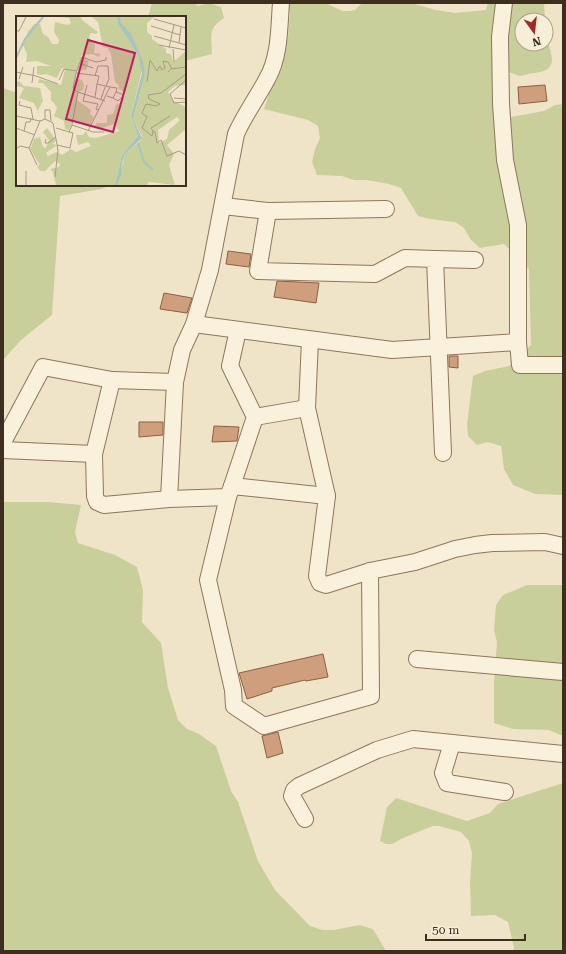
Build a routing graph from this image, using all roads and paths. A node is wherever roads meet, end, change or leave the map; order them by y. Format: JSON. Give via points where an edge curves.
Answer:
{"nodes":[{"id":1,"x":281,"y":3,"type":"edge"},
{"id":2,"x":504,"y":3,"type":"edge"},
{"id":3,"x":223,"y":206,"type":"junction"},
{"id":4,"x":386,"y":209,"type":"dead end"},
{"id":5,"x":268,"y":211,"type":"junction"},
{"id":6,"x":435,"y":259,"type":"junction"},
{"id":7,"x":475,"y":260,"type":"dead end"},
{"id":8,"x":194,"y":324,"type":"junction"},
{"id":9,"x":238,"y":330,"type":"junction"},
{"id":10,"x":310,"y":340,"type":"junction"},
{"id":11,"x":518,"y":342,"type":"junction"},
{"id":12,"x":438,"y":348,"type":"junction"},
{"id":13,"x":563,"y":365,"type":"edge"},
{"id":14,"x":112,"y":380,"type":"junction"},
{"id":15,"x":175,"y":382,"type":"junction"},
{"id":16,"x":307,"y":408,"type":"junction"},
{"id":17,"x":255,"y":418,"type":"junction"},
{"id":18,"x":3,"y":442,"type":"edge"},
{"id":19,"x":3,"y":450,"type":"edge"},
{"id":20,"x":443,"y":453,"type":"dead end"},
{"id":21,"x":94,"y":454,"type":"junction"},
{"id":22,"x":230,"y":492,"type":"junction"},
{"id":23,"x":327,"y":496,"type":"junction"},
{"id":24,"x":169,"y":499,"type":"junction"},
{"id":25,"x":563,"y":546,"type":"edge"},
{"id":26,"x":370,"y":571,"type":"junction"},
{"id":27,"x":417,"y":659,"type":"dead end"},
{"id":28,"x":563,"y":672,"type":"edge"},
{"id":29,"x":452,"y":743,"type":"junction"},
{"id":30,"x":563,"y":754,"type":"edge"},
{"id":31,"x":505,"y":792,"type":"dead end"},
{"id":32,"x":305,"y":819,"type":"dead end"}],
"edges":[{"from":1,"to":3,"type":"street","via":[[277,50],[268,78],[236,134]]},
{"from":2,"to":11,"type":"street","via":[[500,37],[501,104],[506,160],[518,225]]},
{"from":3,"to":5,"type":"street"},
{"from":3,"to":8,"type":"street","via":[[210,270]]},
{"from":4,"to":5,"type":"street"},
{"from":5,"to":6,"type":"street","via":[[258,271],[375,274],[405,258]]},
{"from":6,"to":7,"type":"street"},
{"from":6,"to":12,"type":"street"},
{"from":8,"to":9,"type":"street"},
{"from":8,"to":15,"type":"street","via":[[182,350]]},
{"from":9,"to":10,"type":"street"},
{"from":9,"to":17,"type":"street","via":[[230,366]]},
{"from":10,"to":12,"type":"street","via":[[392,350]]},
{"from":10,"to":16,"type":"street"},
{"from":11,"to":12,"type":"street"},
{"from":11,"to":13,"type":"street","via":[[520,365]]},
{"from":12,"to":20,"type":"street"},
{"from":14,"to":15,"type":"street"},
{"from":14,"to":18,"type":"street","via":[[42,367]]},
{"from":14,"to":21,"type":"street"},
{"from":15,"to":24,"type":"street"},
{"from":16,"to":17,"type":"street"},
{"from":16,"to":23,"type":"street"},
{"from":17,"to":22,"type":"street"},
{"from":19,"to":21,"type":"street"},
{"from":21,"to":24,"type":"street","via":[[94,496],[97,502],[104,505]]},
{"from":22,"to":23,"type":"street"},
{"from":22,"to":24,"type":"street"},
{"from":22,"to":26,"type":"street","via":[[208,580],[233,690],[234,706],[264,726],[371,696]]},
{"from":23,"to":26,"type":"street","via":[[317,576],[320,583],[326,585]]},
{"from":25,"to":26,"type":"street","via":[[545,542],[492,543],[455,549],[415,562]]},
{"from":27,"to":28,"type":"street"},
{"from":29,"to":30,"type":"street"},
{"from":29,"to":31,"type":"street","via":[[443,773],[447,783]]},
{"from":29,"to":32,"type":"street","via":[[413,739],[377,750],[299,786],[292,796]]}]}
